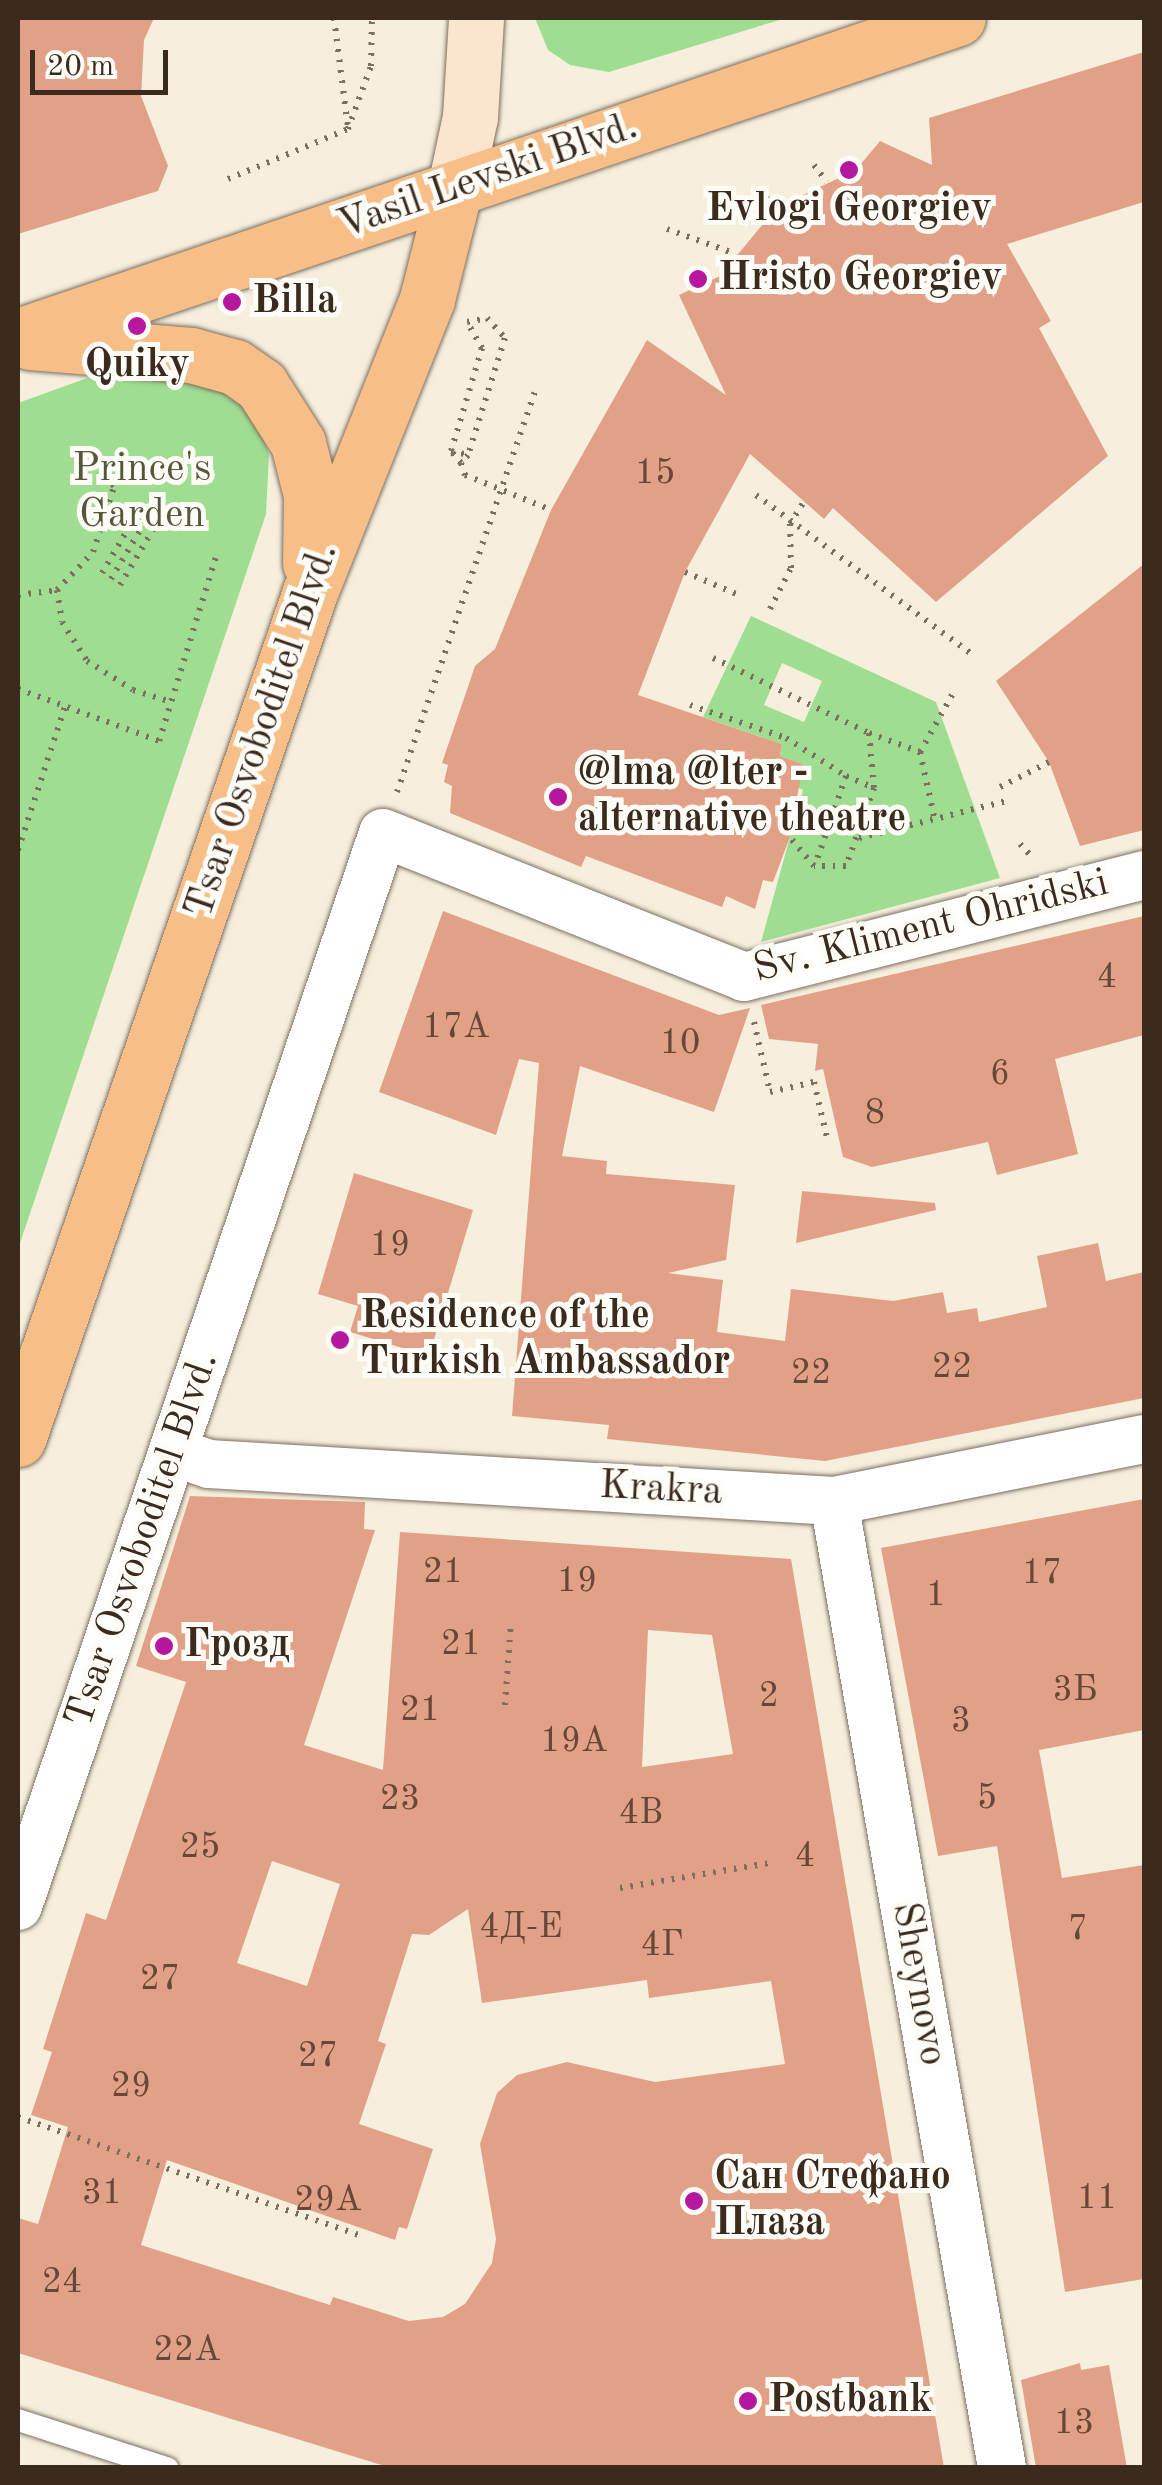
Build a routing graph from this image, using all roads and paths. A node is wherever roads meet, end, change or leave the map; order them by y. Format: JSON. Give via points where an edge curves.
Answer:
{"nodes":[{"id":1,"x":334,"y":18,"type":"edge"},
{"id":2,"x":372,"y":18,"type":"edge"},
{"id":3,"x":476,"y":18,"type":"edge"},
{"id":4,"x":958,"y":18,"type":"edge"},
{"id":5,"x":348,"y":129,"type":"junction"},
{"id":6,"x":814,"y":165,"type":"dead end"},
{"id":7,"x":228,"y":179,"type":"dead end"},
{"id":8,"x":827,"y":182,"type":"dead end"},
{"id":9,"x":758,"y":191,"type":"dead end"},
{"id":10,"x":454,"y":192,"type":"junction"},
{"id":11,"x":778,"y":207,"type":"dead end"},
{"id":12,"x":668,"y":229,"type":"dead end"},
{"id":13,"x":736,"y":254,"type":"dead end"},
{"id":14,"x":18,"y":339,"type":"edge"},
{"id":15,"x":536,"y":389,"type":"dead end"},
{"id":16,"x":451,"y":451,"type":"junction"},
{"id":17,"x":468,"y":455,"type":"junction"},
{"id":18,"x":461,"y":463,"type":"junction"},
{"id":19,"x":99,"y":472,"type":"dead end"},
{"id":20,"x":502,"y":490,"type":"junction"},
{"id":21,"x":756,"y":495,"type":"dead end"},
{"id":22,"x":144,"y":502,"type":"dead end"},
{"id":23,"x":804,"y":502,"type":"dead end"},
{"id":24,"x":154,"y":507,"type":"dead end"},
{"id":25,"x":551,"y":510,"type":"dead end"},
{"id":26,"x":164,"y":513,"type":"dead end"},
{"id":27,"x":790,"y":524,"type":"junction"},
{"id":28,"x":217,"y":554,"type":"dead end"},
{"id":29,"x":685,"y":572,"type":"dead end"},
{"id":30,"x":102,"y":573,"type":"dead end"},
{"id":31,"x":110,"y":579,"type":"dead end"},
{"id":32,"x":120,"y":585,"type":"dead end"},
{"id":33,"x":57,"y":590,"type":"junction"},
{"id":34,"x":310,"y":592,"type":"junction"},
{"id":35,"x":18,"y":594,"type":"edge"},
{"id":36,"x":741,"y":596,"type":"dead end"},
{"id":37,"x":770,"y":609,"type":"dead end"},
{"id":38,"x":973,"y":654,"type":"dead end"},
{"id":39,"x":714,"y":658,"type":"dead end"},
{"id":40,"x":18,"y":689,"type":"edge"},
{"id":41,"x":954,"y":690,"type":"dead end"},
{"id":42,"x":172,"y":702,"type":"junction"},
{"id":43,"x":690,"y":705,"type":"dead end"},
{"id":44,"x":66,"y":707,"type":"junction"},
{"id":45,"x":869,"y":733,"type":"junction"},
{"id":46,"x":920,"y":752,"type":"junction"},
{"id":47,"x":1049,"y":762,"type":"dead end"},
{"id":48,"x":846,"y":776,"type":"junction"},
{"id":49,"x":1000,"y":786,"type":"dead end"},
{"id":50,"x":874,"y":788,"type":"junction"},
{"id":51,"x":1006,"y":801,"type":"dead end"},
{"id":52,"x":934,"y":816,"type":"junction"},
{"id":53,"x":383,"y":833,"type":"junction"},
{"id":54,"x":790,"y":837,"type":"dead end"},
{"id":55,"x":857,"y":838,"type":"junction"},
{"id":56,"x":18,"y":850,"type":"edge"},
{"id":57,"x":814,"y":866,"type":"junction"},
{"id":58,"x":1144,"y":875,"type":"edge"},
{"id":59,"x":744,"y":977,"type":"junction"},
{"id":60,"x":828,"y":1142,"type":"dead end"},
{"id":61,"x":18,"y":1439,"type":"edge"},
{"id":62,"x":1144,"y":1439,"type":"edge"},
{"id":63,"x":174,"y":1452,"type":"junction"},
{"id":64,"x":834,"y":1501,"type":"junction"},
{"id":65,"x":511,"y":1621,"type":"dead end"},
{"id":66,"x":505,"y":1705,"type":"dead end"},
{"id":67,"x":770,"y":1863,"type":"dead end"},
{"id":68,"x":620,"y":1888,"type":"dead end"},
{"id":69,"x":18,"y":1906,"type":"edge"},
{"id":70,"x":18,"y":2118,"type":"edge"},
{"id":71,"x":364,"y":2237,"type":"dead end"},
{"id":72,"x":18,"y":2420,"type":"edge"},
{"id":73,"x":167,"y":2468,"type":"edge"},
{"id":74,"x":1002,"y":2468,"type":"edge"}],
"edges":[{"from":1,"to":5,"type":"path"},
{"from":2,"to":5,"type":"path","via":[[371,66]]},
{"from":3,"to":10,"type":"main road","name":"Tsar Osvoboditel Blvd.","via":[[470,117]]},
{"from":4,"to":10,"type":"main road","name":"Vasil Levski Blvd."},
{"from":5,"to":7,"type":"path"},
{"from":6,"to":8,"type":"path"},
{"from":9,"to":11,"type":"path"},
{"from":10,"to":14,"type":"main road","name":"Vasil Levski Blvd."},
{"from":10,"to":34,"type":"main road","name":"Tsar Osvoboditel Blvd.","via":[[427,298]]},
{"from":12,"to":13,"type":"path"},
{"from":14,"to":34,"type":"main road","via":[[191,355],[235,368],[261,385],[282,411],[302,461],[310,496]]},
{"from":15,"to":20,"type":"path"},
{"from":16,"to":17,"type":"path"},
{"from":16,"to":17,"type":"path","via":[[482,348],[468,322],[488,318],[504,338]]},
{"from":16,"to":18,"type":"path"},
{"from":17,"to":18,"type":"path"},
{"from":18,"to":20,"type":"path","via":[[465,475]]},
{"from":19,"to":33,"type":"path","via":[[114,486],[107,520],[85,562]]},
{"from":20,"to":25,"type":"path"},
{"from":20,"to":53,"type":"path"},
{"from":21,"to":27,"type":"path"},
{"from":22,"to":30,"type":"path"},
{"from":23,"to":27,"type":"path"},
{"from":24,"to":31,"type":"path"},
{"from":26,"to":32,"type":"path"},
{"from":27,"to":37,"type":"path","via":[[791,568]]},
{"from":27,"to":38,"type":"path"},
{"from":28,"to":42,"type":"path"},
{"from":29,"to":36,"type":"path"},
{"from":33,"to":35,"type":"path"},
{"from":33,"to":42,"type":"path","via":[[62,622],[87,661],[133,690]]},
{"from":34,"to":61,"type":"main road","name":"Tsar Osvoboditel Blvd."},
{"from":39,"to":45,"type":"path"},
{"from":40,"to":44,"type":"path"},
{"from":41,"to":46,"type":"path"},
{"from":42,"to":44,"type":"path","via":[[159,741]]},
{"from":43,"to":48,"type":"path","via":[[786,738]]},
{"from":44,"to":56,"type":"path"},
{"from":45,"to":46,"type":"path"},
{"from":45,"to":50,"type":"path"},
{"from":46,"to":52,"type":"path"},
{"from":47,"to":49,"type":"path"},
{"from":48,"to":50,"type":"path"},
{"from":48,"to":57,"type":"path"},
{"from":50,"to":55,"type":"path"},
{"from":51,"to":52,"type":"path"},
{"from":52,"to":55,"type":"path"},
{"from":53,"to":59,"type":"street","name":"Sv. Kliment Ohridski"},
{"from":53,"to":63,"type":"street","name":"Tsar Osvoboditel Blvd."},
{"from":54,"to":57,"type":"path"},
{"from":55,"to":57,"type":"path","via":[[846,866]]},
{"from":58,"to":59,"type":"street","name":"Sv. Kliment Ohridski"},
{"from":59,"to":60,"type":"path","via":[[770,1092],[814,1082]]},
{"from":62,"to":64,"type":"street","name":"Krakra"},
{"from":63,"to":64,"type":"street","name":"Krakra","via":[[210,1464]]},
{"from":63,"to":69,"type":"street","name":"Tsar Osvoboditel Blvd."},
{"from":64,"to":74,"type":"street","name":"Sheynovo"},
{"from":65,"to":66,"type":"path"},
{"from":67,"to":68,"type":"path"},
{"from":70,"to":71,"type":"path"},
{"from":72,"to":73,"type":"lane"}]}
